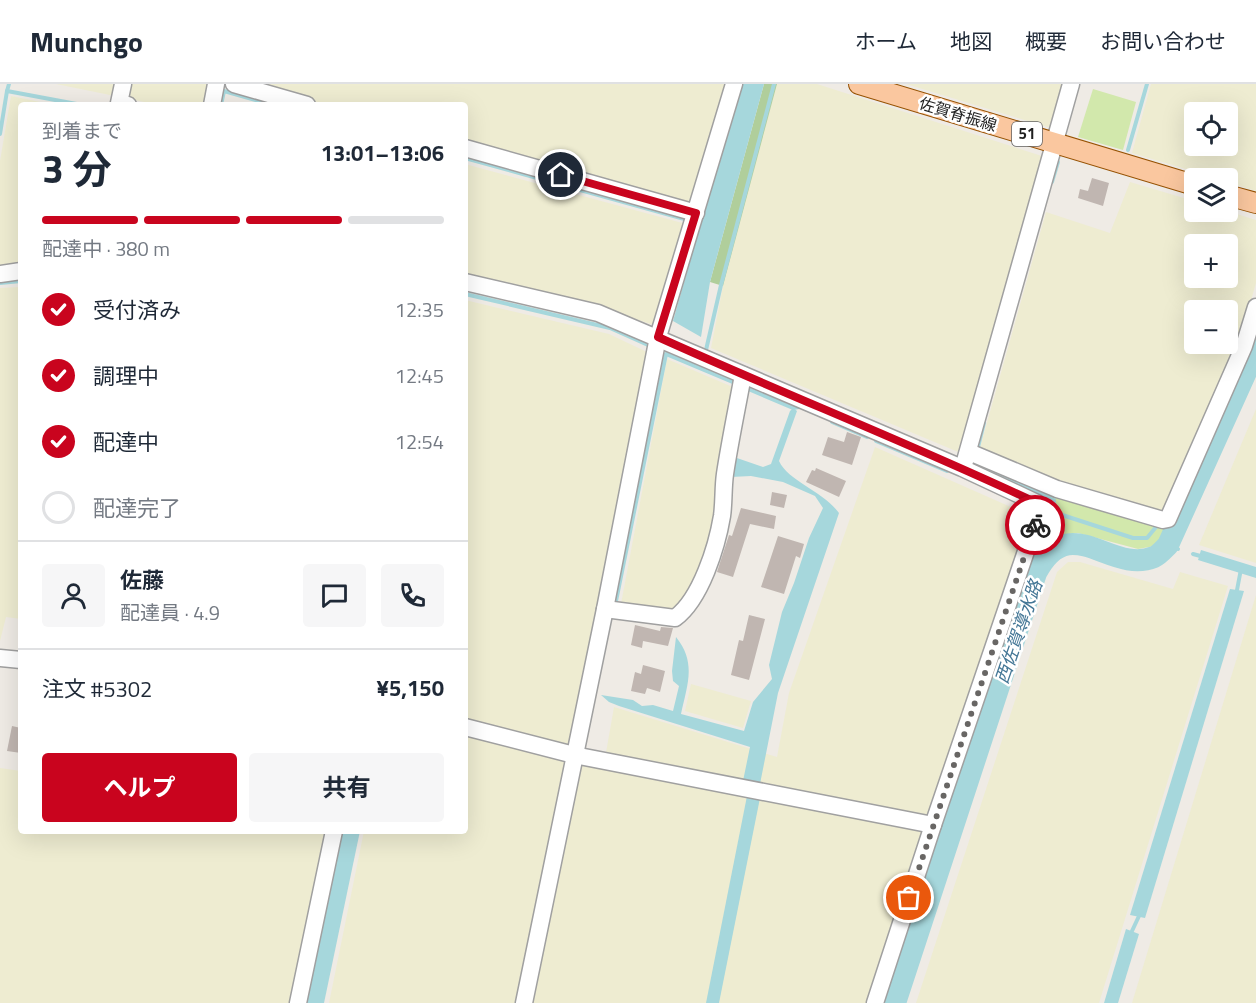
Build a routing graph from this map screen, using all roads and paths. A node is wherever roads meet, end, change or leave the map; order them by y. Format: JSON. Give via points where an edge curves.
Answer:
{"nodes":[{"id":1,"x":123,"y":84,"type":"edge"},
{"id":2,"x":216,"y":84,"type":"edge"},
{"id":3,"x":234,"y":84,"type":"edge"},
{"id":4,"x":734,"y":84,"type":"edge"},
{"id":5,"x":860,"y":84,"type":"edge"},
{"id":6,"x":1071,"y":84,"type":"edge"},
{"id":7,"x":119,"y":102,"type":"edge"},
{"id":8,"x":213,"y":102,"type":"edge"},
{"id":9,"x":297,"y":102,"type":"edge"},
{"id":10,"x":1055,"y":143,"type":"junction"},
{"id":11,"x":468,"y":149,"type":"edge"},
{"id":12,"x":1184,"y":182,"type":"edge"},
{"id":13,"x":1238,"y":198,"type":"edge"},
{"id":14,"x":1256,"y":203,"type":"edge"},
{"id":15,"x":694,"y":221,"type":"junction"},
{"id":16,"x":18,"y":271,"type":"edge"},
{"id":17,"x":0,"y":274,"type":"edge"},
{"id":18,"x":468,"y":283,"type":"edge"},
{"id":19,"x":1256,"y":307,"type":"edge"},
{"id":20,"x":658,"y":337,"type":"junction"},
{"id":21,"x":743,"y":375,"type":"junction"},
{"id":22,"x":970,"y":459,"type":"junction"},
{"id":23,"x":605,"y":609,"type":"junction"},
{"id":24,"x":0,"y":658,"type":"edge"},
{"id":25,"x":18,"y":660,"type":"edge"},
{"id":26,"x":468,"y":728,"type":"edge"},
{"id":27,"x":574,"y":755,"type":"junction"},
{"id":28,"x":933,"y":825,"type":"junction"},
{"id":29,"x":333,"y":834,"type":"edge"},
{"id":30,"x":298,"y":1003,"type":"edge"},
{"id":31,"x":524,"y":1003,"type":"edge"},
{"id":32,"x":875,"y":1003,"type":"edge"}],
"edges":[{"from":1,"to":7,"type":"street"},
{"from":2,"to":8,"type":"street"},
{"from":3,"to":9,"type":"street"},
{"from":4,"to":15,"type":"street"},
{"from":5,"to":10,"type":"main road","name":"佐賀脊振線","number":"51"},
{"from":6,"to":10,"type":"street"},
{"from":10,"to":12,"type":"main road","name":"佐賀脊振線","number":"51"},
{"from":10,"to":22,"type":"street"},
{"from":11,"to":15,"type":"street"},
{"from":13,"to":14,"type":"main road"},
{"from":15,"to":20,"type":"street"},
{"from":16,"to":17,"type":"street"},
{"from":18,"to":20,"type":"street","via":[[598,313]]},
{"from":19,"to":22,"type":"street","via":[[1244,346],[1168,519],[1058,489]]},
{"from":20,"to":21,"type":"street"},
{"from":20,"to":23,"type":"street"},
{"from":21,"to":22,"type":"street"},
{"from":21,"to":23,"type":"street","via":[[715,548],[691,600],[675,618]]},
{"from":22,"to":28,"type":"street","via":[[1037,503],[1039,513]]},
{"from":23,"to":27,"type":"street"},
{"from":24,"to":25,"type":"street"},
{"from":26,"to":27,"type":"street"},
{"from":27,"to":28,"type":"street"},
{"from":27,"to":31,"type":"street"},
{"from":28,"to":32,"type":"street"},
{"from":29,"to":30,"type":"street"}]}
